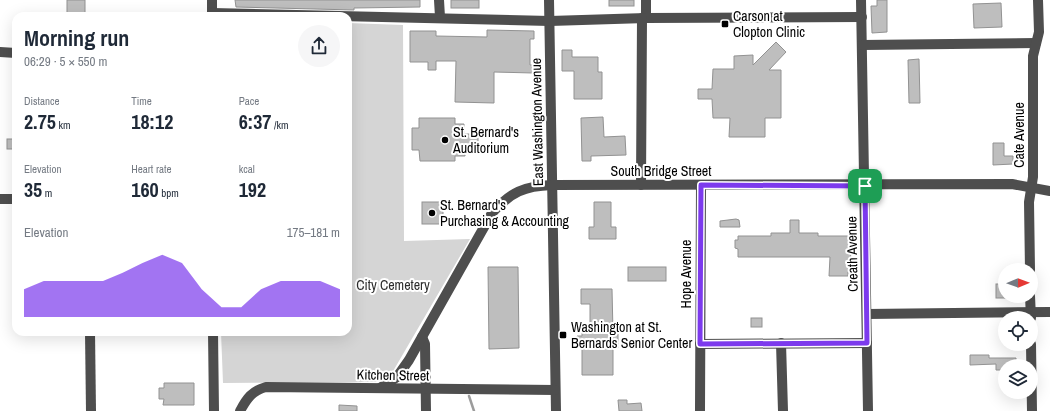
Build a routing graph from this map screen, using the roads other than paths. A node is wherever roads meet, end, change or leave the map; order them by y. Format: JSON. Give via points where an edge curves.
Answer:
{"nodes":[{"id":1,"x":212,"y":0,"type":"edge"},
{"id":2,"x":439,"y":0,"type":"edge"},
{"id":3,"x":550,"y":0,"type":"edge"},
{"id":4,"x":646,"y":0,"type":"edge"},
{"id":5,"x":862,"y":0,"type":"edge"},
{"id":6,"x":1038,"y":0,"type":"edge"},
{"id":7,"x":212,"y":12,"type":"edge"},
{"id":8,"x":352,"y":17,"type":"edge"},
{"id":9,"x":862,"y":17,"type":"junction"},
{"id":10,"x":440,"y":18,"type":"junction"},
{"id":11,"x":644,"y":18,"type":"junction"},
{"id":12,"x":550,"y":21,"type":"junction"},
{"id":13,"x":1036,"y":43,"type":"junction"},
{"id":14,"x":862,"y":45,"type":"junction"},
{"id":15,"x":0,"y":52,"type":"edge"},
{"id":16,"x":12,"y":53,"type":"edge"},
{"id":17,"x":552,"y":185,"type":"junction"},
{"id":18,"x":642,"y":185,"type":"junction"},
{"id":19,"x":701,"y":185,"type":"junction"},
{"id":20,"x":865,"y":186,"type":"junction"},
{"id":21,"x":1032,"y":187,"type":"junction"},
{"id":22,"x":1050,"y":191,"type":"edge"},
{"id":23,"x":0,"y":199,"type":"edge"},
{"id":24,"x":12,"y":199,"type":"edge"},
{"id":25,"x":1030,"y":263,"type":"edge"},
{"id":26,"x":1050,"y":312,"type":"edge"},
{"id":27,"x":867,"y":314,"type":"junction"},
{"id":28,"x":1038,"y":314,"type":"edge"},
{"id":29,"x":998,"y":315,"type":"edge"},
{"id":30,"x":90,"y":336,"type":"edge"},
{"id":31,"x":213,"y":336,"type":"edge"},
{"id":32,"x":422,"y":337,"type":"junction"},
{"id":33,"x":782,"y":343,"type":"junction"},
{"id":34,"x":867,"y":343,"type":"junction"},
{"id":35,"x":700,"y":344,"type":"junction"},
{"id":36,"x":1031,"y":351,"type":"edge"},
{"id":37,"x":380,"y":388,"type":"junction"},
{"id":38,"x":426,"y":390,"type":"junction"},
{"id":39,"x":555,"y":390,"type":"junction"},
{"id":40,"x":91,"y":411,"type":"edge"},
{"id":41,"x":214,"y":411,"type":"edge"},
{"id":42,"x":240,"y":411,"type":"edge"},
{"id":43,"x":426,"y":411,"type":"edge"},
{"id":44,"x":556,"y":411,"type":"edge"},
{"id":45,"x":700,"y":411,"type":"edge"},
{"id":46,"x":782,"y":411,"type":"edge"},
{"id":47,"x":868,"y":411,"type":"edge"},
{"id":48,"x":1032,"y":411,"type":"edge"}],
"edges":[{"from":1,"to":7,"type":"street"},
{"from":2,"to":10,"type":"street"},
{"from":3,"to":12,"type":"street","name":"East Washington Avenue"},
{"from":4,"to":11,"type":"street"},
{"from":5,"to":9,"type":"street","name":"Creath Avenue"},
{"from":6,"to":13,"type":"street","name":"Cate Avenue","via":[[1039,32]]},
{"from":8,"to":10,"type":"street"},
{"from":9,"to":11,"type":"street"},
{"from":9,"to":14,"type":"street","name":"Creath Avenue"},
{"from":10,"to":12,"type":"street"},
{"from":11,"to":12,"type":"street"},
{"from":11,"to":18,"type":"street"},
{"from":12,"to":17,"type":"street","name":"East Washington Avenue"},
{"from":13,"to":14,"type":"street"},
{"from":13,"to":21,"type":"street","name":"Cate Avenue"},
{"from":14,"to":20,"type":"street","name":"Creath Avenue"},
{"from":15,"to":16,"type":"street"},
{"from":17,"to":18,"type":"street","name":"South Bridge Street"},
{"from":17,"to":32,"type":"street","name":"South Bridge Street","via":[[524,188],[504,199],[492,213]]},
{"from":17,"to":39,"type":"street","name":"East Washington Avenue"},
{"from":18,"to":19,"type":"street","name":"South Bridge Street"},
{"from":19,"to":20,"type":"street","name":"South Bridge Street"},
{"from":19,"to":35,"type":"street","name":"Hope Avenue"},
{"from":20,"to":21,"type":"street","name":"South Bridge Street","via":[[1012,184]]},
{"from":20,"to":27,"type":"street","name":"Creath Avenue"},
{"from":21,"to":22,"type":"street","name":"South Bridge Street"},
{"from":21,"to":25,"type":"street","name":"Cate Avenue","via":[[1029,202]]},
{"from":23,"to":24,"type":"street"},
{"from":26,"to":28,"type":"street"},
{"from":27,"to":29,"type":"street"},
{"from":27,"to":34,"type":"street","name":"Creath Avenue"},
{"from":30,"to":40,"type":"street"},
{"from":31,"to":41,"type":"street"},
{"from":32,"to":37,"type":"street","name":"South Bridge Street","via":[[397,377]]},
{"from":32,"to":38,"type":"street","via":[[425,344]]},
{"from":33,"to":34,"type":"street"},
{"from":33,"to":35,"type":"street"},
{"from":33,"to":46,"type":"street"},
{"from":34,"to":47,"type":"street","name":"Creath Avenue"},
{"from":35,"to":45,"type":"street","name":"Hope Avenue"},
{"from":36,"to":48,"type":"street"},
{"from":37,"to":38,"type":"street","name":"Kitchen Street"},
{"from":37,"to":42,"type":"street","name":"Kitchen Street","via":[[266,388],[255,390]]},
{"from":38,"to":39,"type":"street","name":"Kitchen Street"},
{"from":38,"to":43,"type":"street"},
{"from":39,"to":44,"type":"street","name":"East Washington Avenue"}]}
